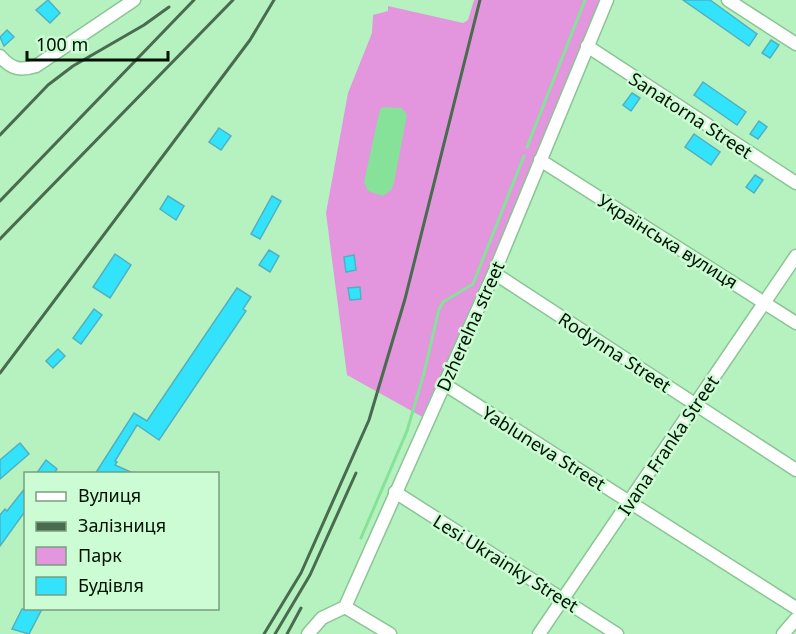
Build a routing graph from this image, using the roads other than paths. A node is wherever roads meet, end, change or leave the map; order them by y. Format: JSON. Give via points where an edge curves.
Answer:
{"nodes":[{"id":1,"x":134,"y":0,"type":"edge"},
{"id":2,"x":607,"y":0,"type":"edge"},
{"id":3,"x":728,"y":0,"type":"edge"},
{"id":4,"x":796,"y":44,"type":"edge"},
{"id":5,"x":586,"y":46,"type":"junction"},
{"id":6,"x":0,"y":56,"type":"edge"},
{"id":7,"x":540,"y":160,"type":"junction"},
{"id":8,"x":796,"y":183,"type":"edge"},
{"id":9,"x":796,"y":256,"type":"edge"},
{"id":10,"x":495,"y":273,"type":"junction"},
{"id":11,"x":765,"y":303,"type":"junction"},
{"id":12,"x":796,"y":323,"type":"edge"},
{"id":13,"x":444,"y":384,"type":"junction"},
{"id":14,"x":695,"y":404,"type":"junction"},
{"id":15,"x":796,"y":470,"type":"edge"},
{"id":16,"x":395,"y":492,"type":"junction"},
{"id":17,"x":630,"y":502,"type":"junction"},
{"id":18,"x":564,"y":601,"type":"junction"},
{"id":19,"x":345,"y":607,"type":"junction"},
{"id":20,"x":796,"y":608,"type":"edge"},
{"id":21,"x":796,"y":619,"type":"edge"},
{"id":22,"x":308,"y":634,"type":"edge"},
{"id":23,"x":390,"y":634,"type":"edge"},
{"id":24,"x":539,"y":634,"type":"edge"},
{"id":25,"x":617,"y":634,"type":"edge"},
{"id":26,"x":783,"y":634,"type":"edge"}],
"edges":[{"from":1,"to":6,"type":"street","via":[[36,66],[11,68]]},
{"from":2,"to":5,"type":"street","name":"Dzherelna street"},
{"from":3,"to":4,"type":"street"},
{"from":5,"to":7,"type":"street","name":"Dzherelna street"},
{"from":5,"to":8,"type":"street","name":"Sanatorna Street"},
{"from":7,"to":10,"type":"street","name":"Dzherelna street"},
{"from":7,"to":11,"type":"street","name":"Українська вулиця"},
{"from":9,"to":11,"type":"street","name":"Ivana Franka Street"},
{"from":10,"to":13,"type":"street","name":"Dzherelna street"},
{"from":10,"to":14,"type":"street","name":"Rodynna Street"},
{"from":11,"to":12,"type":"street","name":"Українська вулиця"},
{"from":11,"to":14,"type":"street","name":"Ivana Franka Street"},
{"from":13,"to":16,"type":"street","name":"Dzherelna street"},
{"from":13,"to":17,"type":"street","name":"Yabluneva Street"},
{"from":14,"to":15,"type":"street","name":"Rodynna Street"},
{"from":14,"to":17,"type":"street","name":"Ivana Franka Street"},
{"from":16,"to":18,"type":"street","name":"Lesi Ukrainky Street"},
{"from":16,"to":19,"type":"street","name":"Dzherelna street"},
{"from":17,"to":18,"type":"street","name":"Ivana Franka Street"},
{"from":17,"to":20,"type":"street","name":"Yabluneva Street"},
{"from":18,"to":24,"type":"street","name":"Ivana Franka Street"},
{"from":18,"to":25,"type":"street","name":"Lesi Ukrainky Street"},
{"from":19,"to":22,"type":"street","via":[[322,618]]},
{"from":19,"to":23,"type":"street"},
{"from":21,"to":26,"type":"street"}]}
